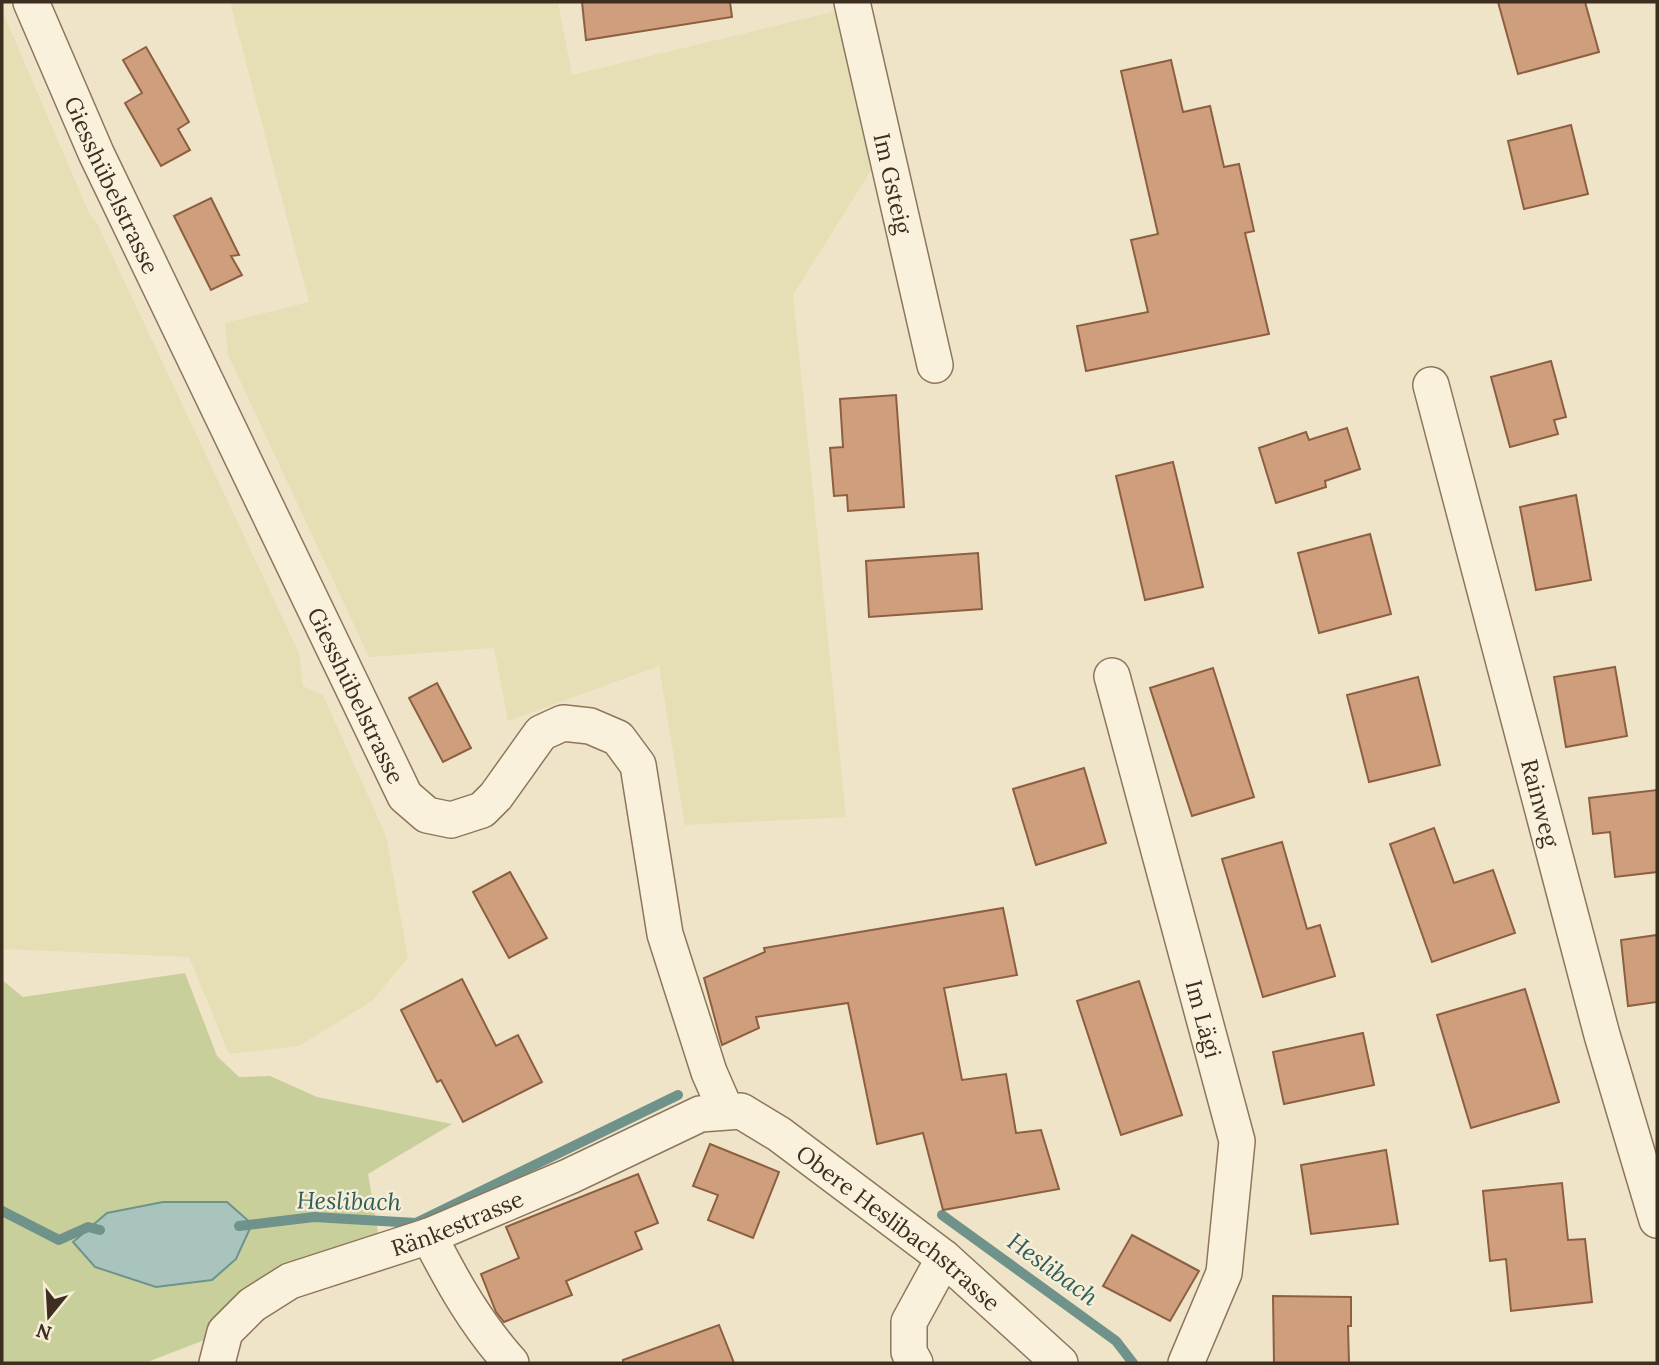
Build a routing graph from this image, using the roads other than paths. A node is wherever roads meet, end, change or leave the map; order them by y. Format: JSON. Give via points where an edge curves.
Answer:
{"nodes":[{"id":1,"x":31,"y":2,"type":"edge"},
{"id":2,"x":852,"y":2,"type":"edge"},
{"id":3,"x":934,"y":365,"type":"dead end"},
{"id":4,"x":1431,"y":385,"type":"dead end"},
{"id":5,"x":1112,"y":676,"type":"dead end"},
{"id":6,"x":726,"y":1111,"type":"junction"},
{"id":7,"x":1657,"y":1220,"type":"edge"},
{"id":8,"x":429,"y":1236,"type":"junction"},
{"id":9,"x":944,"y":1258,"type":"junction"},
{"id":10,"x":217,"y":1363,"type":"edge"},
{"id":11,"x":511,"y":1363,"type":"edge"},
{"id":12,"x":915,"y":1363,"type":"edge"},
{"id":13,"x":1060,"y":1363,"type":"edge"},
{"id":14,"x":1186,"y":1363,"type":"edge"}],
"edges":[{"from":1,"to":6,"type":"street","name":"Giesshübelstrasse","via":[[96,153],[405,796],[427,815],[451,820],[482,810],[541,733],[564,723],[590,726],[618,738],[638,765],[665,934]]},
{"from":2,"to":3,"type":"street","name":"Im Gsteig"},
{"from":4,"to":7,"type":"street","name":"Rainweg","via":[[1602,1035]]},
{"from":5,"to":14,"type":"street","name":"Im Lägi","via":[[1237,1142],[1224,1273]]},
{"from":6,"to":8,"type":"street","name":"Ränkestrasse","via":[[700,1114]]},
{"from":6,"to":9,"type":"street","name":"Obere Heslibachstrasse","via":[[741,1111],[779,1134]]},
{"from":8,"to":10,"type":"street","name":"Ränkestrasse","via":[[290,1281],[251,1305],[225,1332]]},
{"from":8,"to":11,"type":"street","via":[[463,1301]]},
{"from":9,"to":12,"type":"street","via":[[909,1322],[909,1352]]},
{"from":9,"to":13,"type":"street","name":"Obere Heslibachstrasse"}]}
